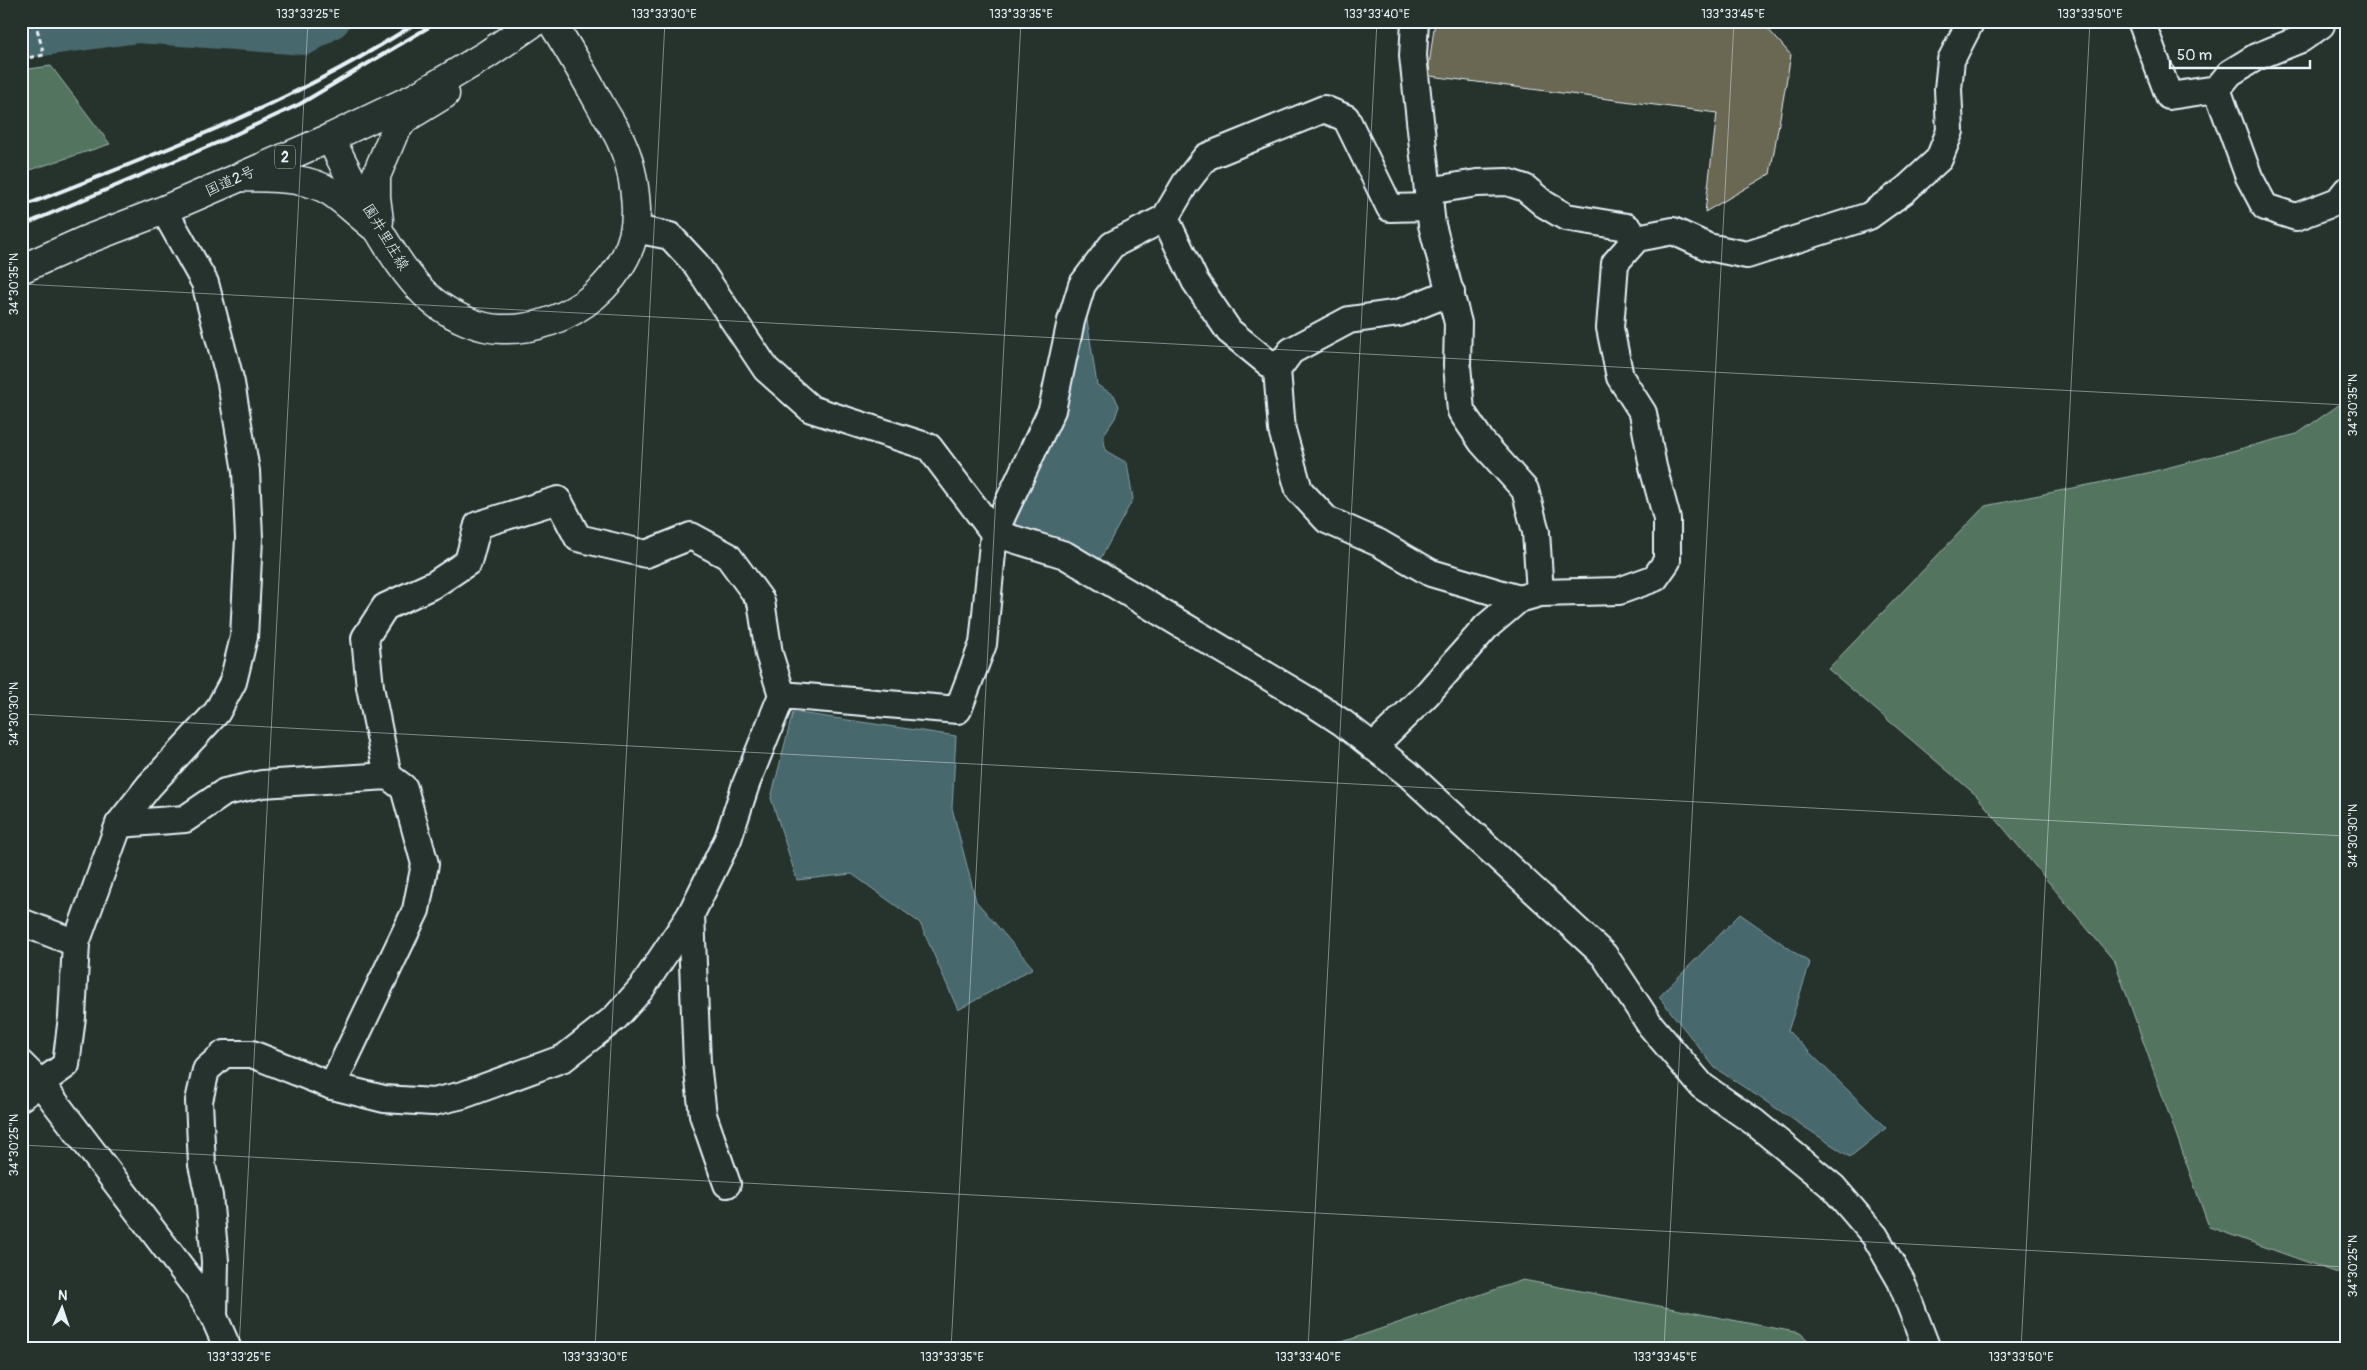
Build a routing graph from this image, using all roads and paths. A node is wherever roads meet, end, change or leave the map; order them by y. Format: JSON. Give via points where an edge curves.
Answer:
{"nodes":[{"id":1,"x":35,"y":21,"type":"edge"},
{"id":2,"x":537,"y":21,"type":"edge"},
{"id":3,"x":551,"y":21,"type":"edge"},
{"id":4,"x":1415,"y":21,"type":"edge"},
{"id":5,"x":1971,"y":21,"type":"edge"},
{"id":6,"x":2141,"y":21,"type":"edge"},
{"id":7,"x":2321,"y":25,"type":"dead end"},
{"id":8,"x":21,"y":59,"type":"edge"},
{"id":9,"x":2217,"y":89,"type":"junction"},
{"id":10,"x":330,"y":138,"type":"junction"},
{"id":11,"x":241,"y":177,"type":"junction"},
{"id":12,"x":2346,"y":191,"type":"edge"},
{"id":13,"x":1429,"y":199,"type":"junction"},
{"id":14,"x":164,"y":210,"type":"junction"},
{"id":15,"x":1165,"y":218,"type":"junction"},
{"id":16,"x":635,"y":229,"type":"junction"},
{"id":17,"x":380,"y":231,"type":"junction"},
{"id":18,"x":1637,"y":238,"type":"junction"},
{"id":19,"x":21,"y":269,"type":"edge"},
{"id":20,"x":1451,"y":292,"type":"junction"},
{"id":21,"x":1277,"y":370,"type":"junction"},
{"id":22,"x":994,"y":533,"type":"junction"},
{"id":23,"x":1530,"y":596,"type":"junction"},
{"id":24,"x":782,"y":695,"type":"junction"},
{"id":25,"x":1374,"y":747,"type":"junction"},
{"id":26,"x":388,"y":776,"type":"junction"},
{"id":27,"x":119,"y":824,"type":"junction"},
{"id":28,"x":691,"y":914,"type":"junction"},
{"id":29,"x":21,"y":922,"type":"edge"},
{"id":30,"x":76,"y":943,"type":"junction"},
{"id":31,"x":21,"y":1064,"type":"edge"},
{"id":32,"x":332,"y":1086,"type":"junction"},
{"id":33,"x":31,"y":1090,"type":"edge"},
{"id":34,"x":727,"y":1184,"type":"dead end"},
{"id":35,"x":214,"y":1317,"type":"junction"},
{"id":36,"x":228,"y":1349,"type":"edge"},
{"id":37,"x":1927,"y":1349,"type":"edge"}],
"edges":[{"from":1,"to":8,"type":"path","via":[[44,55]]},
{"from":2,"to":10,"type":"main road","name":"国道2号","number":"2","via":[[414,98]]},
{"from":2,"to":17,"type":"main road","via":[[513,51],[404,119],[394,133],[376,176]]},
{"from":3,"to":16,"type":"main road","name":"園井里庄線","via":[[624,146],[633,183]]},
{"from":4,"to":13,"type":"street","via":[[1413,56]]},
{"from":5,"to":18,"type":"street","via":[[1951,60],[1948,89],[1950,130],[1939,159],[1905,190],[1869,216],[1747,255],[1708,247],[1673,231]]},
{"from":6,"to":9,"type":"street","via":[[2169,96]]},
{"from":7,"to":9,"type":"street","via":[[2300,40],[2256,57],[2230,73]]},
{"from":9,"to":12,"type":"street","via":[[2249,177],[2265,207],[2296,216],[2338,201]]},
{"from":10,"to":11,"type":"main road","name":"国道2号","number":"2"},
{"from":10,"to":17,"type":"main road","name":"園井里庄線"},
{"from":11,"to":14,"type":"main road","name":"国道2号","number":"2"},
{"from":11,"to":17,"type":"main road","via":[[283,179],[314,185],[330,192]]},
{"from":13,"to":15,"type":"street","via":[[1390,208],[1346,118],[1324,109],[1206,157]]},
{"from":13,"to":18,"type":"street","via":[[1477,183],[1507,182],[1526,188],[1566,217],[1627,227]]},
{"from":13,"to":20,"type":"street","via":[[1432,225]]},
{"from":14,"to":19,"type":"main road","name":"国道2号","number":"2"},
{"from":14,"to":27,"type":"street","via":[[205,283],[231,383],[246,471],[249,538],[244,637],[233,682],[217,712]]},
{"from":15,"to":21,"type":"street","via":[[1195,281],[1230,332]]},
{"from":15,"to":22,"type":"street","via":[[1112,245],[1082,285],[1052,410]]},
{"from":16,"to":17,"type":"main road","name":"園井里庄線","via":[[613,277],[586,302],[560,318],[500,330],[462,320],[437,304],[406,272]]},
{"from":16,"to":22,"type":"street","via":[[670,236],[696,264],[766,369],[812,409],[929,448]]},
{"from":18,"to":23,"type":"street","via":[[1615,263],[1610,328],[1620,377],[1643,413],[1667,519],[1667,560],[1655,578],[1619,591]]},
{"from":20,"to":21,"type":"street","via":[[1399,313],[1349,320],[1291,352]]},
{"from":20,"to":23,"type":"street","via":[[1458,323],[1461,411],[1482,442],[1524,490],[1536,532]]},
{"from":21,"to":23,"type":"street","via":[[1282,430],[1299,490],[1327,520],[1379,543],[1431,573]]},
{"from":22,"to":24,"type":"street","via":[[983,644],[958,710]]},
{"from":22,"to":25,"type":"street","via":[[1065,555],[1311,702]]},
{"from":23,"to":25,"type":"street","via":[[1486,627],[1427,694]]},
{"from":24,"to":26,"type":"street","via":[[769,654],[761,601],[728,556],[691,536],[646,554],[578,538],[558,500],[478,525],[468,562],[435,584],[385,607],[365,638],[370,687]]},
{"from":24,"to":28,"type":"street","via":[[728,839]]},
{"from":25,"to":37,"type":"street","via":[[1407,773],[1604,955],[1651,1026],[1702,1086],[1754,1122],[1833,1187],[1880,1244],[1901,1281]]},
{"from":26,"to":27,"type":"street","via":[[262,784],[225,792],[185,819]]},
{"from":26,"to":32,"type":"street","via":[[404,788],[425,864],[416,910]]},
{"from":27,"to":30,"type":"street"},
{"from":28,"to":32,"type":"street","via":[[641,988],[615,1018],[564,1058],[463,1095],[433,1102],[384,1099]]},
{"from":28,"to":34,"type":"street","via":[[697,1063],[703,1115]]},
{"from":29,"to":30,"type":"street"},
{"from":30,"to":33,"type":"street","via":[[66,1065]]},
{"from":31,"to":33,"type":"street"},
{"from":32,"to":35,"type":"street","via":[[252,1054],[224,1054],[206,1070],[199,1101],[202,1164],[210,1196],[215,1261]]},
{"from":33,"to":35,"type":"street","via":[[198,1290]]},
{"from":35,"to":36,"type":"street"}]}
